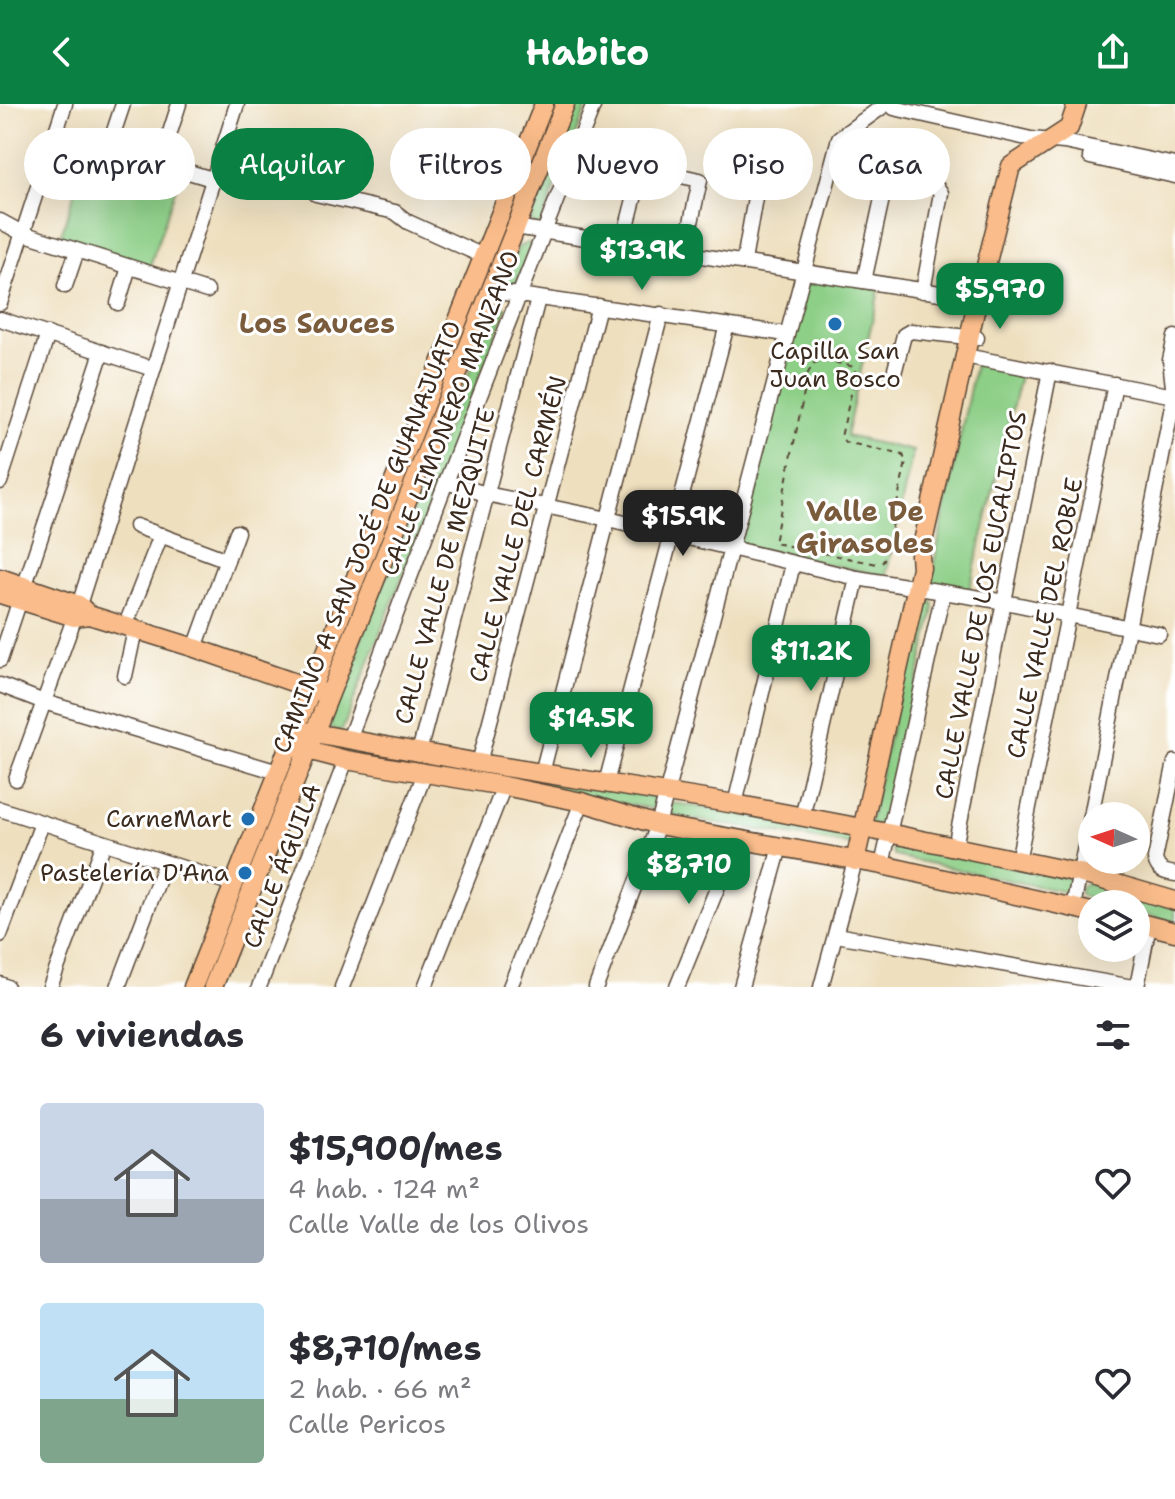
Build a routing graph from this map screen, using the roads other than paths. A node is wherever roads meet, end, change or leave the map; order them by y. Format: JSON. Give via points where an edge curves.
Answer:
{"nodes":[{"id":1,"x":65,"y":104,"type":"edge"},
{"id":2,"x":123,"y":104,"type":"edge"},
{"id":3,"x":179,"y":104,"type":"edge"},
{"id":4,"x":237,"y":104,"type":"edge"},
{"id":5,"x":544,"y":104,"type":"edge"},
{"id":6,"x":565,"y":104,"type":"edge"},
{"id":7,"x":594,"y":104,"type":"edge"},
{"id":8,"x":1077,"y":104,"type":"edge"},
{"id":9,"x":1085,"y":104,"type":"edge"},
{"id":10,"x":888,"y":106,"type":"edge"},
{"id":11,"x":57,"y":128,"type":"edge"},
{"id":12,"x":115,"y":128,"type":"edge"},
{"id":13,"x":171,"y":128,"type":"edge"},
{"id":14,"x":229,"y":128,"type":"edge"},
{"id":15,"x":1047,"y":143,"type":"junction"},
{"id":16,"x":1175,"y":165,"type":"edge"},
{"id":17,"x":1175,"y":176,"type":"edge"},
{"id":18,"x":211,"y":182,"type":"edge"},
{"id":19,"x":33,"y":200,"type":"edge"},
{"id":20,"x":342,"y":200,"type":"edge"},
{"id":21,"x":755,"y":200,"type":"edge"},
{"id":22,"x":0,"y":221,"type":"edge"},
{"id":23,"x":515,"y":227,"type":"junction"},
{"id":24,"x":544,"y":231,"type":"junction"},
{"id":25,"x":22,"y":233,"type":"junction"},
{"id":26,"x":623,"y":242,"type":"junction"},
{"id":27,"x":77,"y":251,"type":"junction"},
{"id":28,"x":685,"y":251,"type":"junction"},
{"id":29,"x":483,"y":256,"type":"junction"},
{"id":30,"x":744,"y":261,"type":"junction"},
{"id":31,"x":129,"y":267,"type":"junction"},
{"id":32,"x":803,"y":270,"type":"junction"},
{"id":33,"x":864,"y":281,"type":"junction"},
{"id":34,"x":181,"y":283,"type":"junction"},
{"id":35,"x":65,"y":286,"type":"dead end"},
{"id":36,"x":207,"y":291,"type":"dead end"},
{"id":37,"x":491,"y":291,"type":"junction"},
{"id":38,"x":923,"y":291,"type":"junction"},
{"id":39,"x":519,"y":296,"type":"junction"},
{"id":40,"x":538,"y":299,"type":"junction"},
{"id":41,"x":982,"y":299,"type":"junction"},
{"id":42,"x":0,"y":303,"type":"edge"},
{"id":43,"x":118,"y":303,"type":"dead end"},
{"id":44,"x":599,"y":306,"type":"junction"},
{"id":45,"x":661,"y":314,"type":"junction"},
{"id":46,"x":0,"y":319,"type":"edge"},
{"id":47,"x":727,"y":325,"type":"junction"},
{"id":48,"x":48,"y":334,"type":"junction"},
{"id":49,"x":786,"y":334,"type":"junction"},
{"id":50,"x":973,"y":337,"type":"junction"},
{"id":51,"x":1175,"y":337,"type":"edge"},
{"id":52,"x":102,"y":352,"type":"junction"},
{"id":53,"x":968,"y":358,"type":"junction"},
{"id":54,"x":153,"y":369,"type":"junction"},
{"id":55,"x":1050,"y":371,"type":"junction"},
{"id":56,"x":893,"y":377,"type":"dead end"},
{"id":57,"x":1115,"y":384,"type":"junction"},
{"id":58,"x":1174,"y":396,"type":"edge"},
{"id":59,"x":0,"y":482,"type":"edge"},
{"id":60,"x":446,"y":482,"type":"junction"},
{"id":61,"x":486,"y":494,"type":"junction"},
{"id":62,"x":547,"y":507,"type":"junction"},
{"id":63,"x":608,"y":519,"type":"junction"},
{"id":64,"x":136,"y":526,"type":"dead end"},
{"id":65,"x":237,"y":532,"type":"dead end"},
{"id":66,"x":670,"y":534,"type":"junction"},
{"id":67,"x":161,"y":535,"type":"junction"},
{"id":68,"x":730,"y":547,"type":"junction"},
{"id":69,"x":227,"y":560,"type":"junction"},
{"id":70,"x":793,"y":564,"type":"junction"},
{"id":71,"x":918,"y":577,"type":"junction"},
{"id":72,"x":0,"y":578,"type":"edge"},
{"id":73,"x":857,"y":578,"type":"junction"},
{"id":74,"x":943,"y":593,"type":"junction"},
{"id":75,"x":0,"y":594,"type":"edge"},
{"id":76,"x":21,"y":594,"type":"junction"},
{"id":77,"x":1005,"y":602,"type":"junction"},
{"id":78,"x":81,"y":612,"type":"junction"},
{"id":79,"x":1069,"y":616,"type":"junction"},
{"id":80,"x":130,"y":628,"type":"junction"},
{"id":81,"x":1129,"y":628,"type":"junction"},
{"id":82,"x":1159,"y":634,"type":"dead end"},
{"id":83,"x":195,"y":648,"type":"junction"},
{"id":84,"x":0,"y":660,"type":"edge"},
{"id":85,"x":125,"y":676,"type":"dead end"},
{"id":86,"x":0,"y":685,"type":"edge"},
{"id":87,"x":310,"y":689,"type":"junction"},
{"id":88,"x":330,"y":695,"type":"junction"},
{"id":89,"x":44,"y":702,"type":"junction"},
{"id":90,"x":292,"y":737,"type":"junction"},
{"id":91,"x":349,"y":739,"type":"junction"},
{"id":92,"x":310,"y":743,"type":"junction"},
{"id":93,"x":419,"y":752,"type":"junction"},
{"id":94,"x":346,"y":760,"type":"junction"},
{"id":95,"x":1175,"y":762,"type":"edge"},
{"id":96,"x":479,"y":763,"type":"junction"},
{"id":97,"x":278,"y":772,"type":"junction"},
{"id":98,"x":425,"y":773,"type":"junction"},
{"id":99,"x":542,"y":773,"type":"junction"},
{"id":100,"x":16,"y":779,"type":"dead end"},
{"id":101,"x":606,"y":783,"type":"junction"},
{"id":102,"x":504,"y":786,"type":"junction"},
{"id":103,"x":667,"y":794,"type":"junction"},
{"id":104,"x":582,"y":802,"type":"junction"},
{"id":105,"x":1093,"y":802,"type":"edge"},
{"id":106,"x":735,"y":804,"type":"junction"},
{"id":107,"x":0,"y":809,"type":"edge"},
{"id":108,"x":802,"y":818,"type":"junction"},
{"id":109,"x":42,"y":823,"type":"junction"},
{"id":110,"x":658,"y":825,"type":"junction"},
{"id":111,"x":861,"y":828,"type":"junction"},
{"id":112,"x":888,"y":833,"type":"junction"},
{"id":113,"x":737,"y":839,"type":"junction"},
{"id":114,"x":104,"y":843,"type":"junction"},
{"id":115,"x":780,"y":847,"type":"junction"},
{"id":116,"x":955,"y":847,"type":"junction"},
{"id":117,"x":855,"y":861,"type":"junction"},
{"id":118,"x":1018,"y":861,"type":"junction"},
{"id":119,"x":165,"y":863,"type":"junction"},
{"id":120,"x":882,"y":865,"type":"junction"},
{"id":121,"x":1078,"y":873,"type":"edge"},
{"id":122,"x":1079,"y":874,"type":"edge"},
{"id":123,"x":1082,"y":874,"type":"edge"},
{"id":124,"x":1175,"y":874,"type":"edge"},
{"id":125,"x":233,"y":884,"type":"junction"},
{"id":126,"x":1175,"y":901,"type":"edge"},
{"id":127,"x":1073,"y":907,"type":"junction"},
{"id":128,"x":1078,"y":908,"type":"edge"},
{"id":129,"x":1150,"y":926,"type":"edge"},
{"id":130,"x":1175,"y":932,"type":"edge"},
{"id":131,"x":0,"y":935,"type":"edge"},
{"id":132,"x":836,"y":935,"type":"junction"},
{"id":133,"x":1138,"y":962,"type":"edge"},
{"id":134,"x":0,"y":984,"type":"edge"},
{"id":135,"x":7,"y":987,"type":"edge"},
{"id":136,"x":50,"y":987,"type":"edge"},
{"id":137,"x":118,"y":987,"type":"edge"},
{"id":138,"x":193,"y":987,"type":"edge"},
{"id":139,"x":213,"y":987,"type":"edge"},
{"id":140,"x":259,"y":987,"type":"edge"},
{"id":141,"x":342,"y":987,"type":"edge"},
{"id":142,"x":425,"y":987,"type":"edge"},
{"id":143,"x":510,"y":987,"type":"edge"},
{"id":144,"x":596,"y":987,"type":"edge"},
{"id":145,"x":677,"y":987,"type":"edge"},
{"id":146,"x":741,"y":987,"type":"edge"},
{"id":147,"x":821,"y":987,"type":"edge"},
{"id":148,"x":1135,"y":987,"type":"edge"}],
"edges":[{"from":1,"to":11,"type":"street"},
{"from":2,"to":12,"type":"street"},
{"from":3,"to":13,"type":"street"},
{"from":4,"to":14,"type":"street"},
{"from":5,"to":29,"type":"main road","name":"CAMINO A SAN JOSÉ DE GUANAJUATO"},
{"from":6,"to":23,"type":"main road","name":"CAMINO A SAN JOSÉ DE GUANAJUATO"},
{"from":7,"to":24,"type":"street","name":"CALLE LIMONERO MANZANO"},
{"from":8,"to":15,"type":"main road","via":[[1069,128]]},
{"from":9,"to":15,"type":"main road","via":[[1076,132]]},
{"from":10,"to":15,"type":"street"},
{"from":10,"to":32,"type":"street","via":[[839,138]]},
{"from":15,"to":16,"type":"street"},
{"from":15,"to":17,"type":"street"},
{"from":15,"to":41,"type":"main road","via":[[1011,166]]},
{"from":18,"to":34,"type":"street"},
{"from":19,"to":25,"type":"street"},
{"from":20,"to":29,"type":"street","via":[[395,212]]},
{"from":21,"to":30,"type":"street"},
{"from":22,"to":25,"type":"street"},
{"from":23,"to":24,"type":"street"},
{"from":23,"to":37,"type":"main road","name":"CAMINO A SAN JOSÉ DE GUANAJUATO"},
{"from":24,"to":26,"type":"street"},
{"from":24,"to":39,"type":"street","name":"CALLE LIMONERO MANZANO"},
{"from":25,"to":27,"type":"street"},
{"from":25,"to":42,"type":"street"},
{"from":26,"to":28,"type":"street"},
{"from":26,"to":28,"type":"street","via":[[642,168],[700,180]]},
{"from":27,"to":31,"type":"street"},
{"from":27,"to":35,"type":"street"},
{"from":28,"to":30,"type":"street"},
{"from":29,"to":87,"type":"main road","name":"CAMINO A SAN JOSÉ DE GUANAJUATO"},
{"from":30,"to":32,"type":"street"},
{"from":31,"to":34,"type":"street"},
{"from":31,"to":43,"type":"street"},
{"from":32,"to":33,"type":"street"},
{"from":32,"to":49,"type":"street"},
{"from":33,"to":38,"type":"street"},
{"from":33,"to":38,"type":"street","via":[[886,180],[931,183],[941,193]]},
{"from":34,"to":36,"type":"street"},
{"from":34,"to":54,"type":"street"},
{"from":37,"to":39,"type":"street"},
{"from":37,"to":88,"type":"main road","name":"CAMINO A SAN JOSÉ DE GUANAJUATO"},
{"from":38,"to":41,"type":"street"},
{"from":39,"to":40,"type":"street"},
{"from":39,"to":60,"type":"street","name":"CALLE LIMONERO MANZANO"},
{"from":40,"to":44,"type":"street"},
{"from":40,"to":61,"type":"street","name":"CALLE VALLE DE MEZQUITE"},
{"from":41,"to":50,"type":"main road"},
{"from":44,"to":45,"type":"street"},
{"from":44,"to":62,"type":"street","name":"CALLE VALLE DEL CARMÉN"},
{"from":45,"to":47,"type":"street"},
{"from":45,"to":63,"type":"street"},
{"from":46,"to":48,"type":"street"},
{"from":47,"to":49,"type":"street"},
{"from":47,"to":66,"type":"street"},
{"from":48,"to":52,"type":"street"},
{"from":48,"to":59,"type":"street"},
{"from":49,"to":68,"type":"street"},
{"from":50,"to":53,"type":"main road"},
{"from":50,"to":56,"type":"street","via":[[911,331],[904,335]]},
{"from":51,"to":58,"type":"street","via":[[1170,360]]},
{"from":52,"to":54,"type":"street"},
{"from":52,"to":76,"type":"street"},
{"from":53,"to":55,"type":"street"},
{"from":53,"to":71,"type":"main road"},
{"from":54,"to":78,"type":"street"},
{"from":55,"to":57,"type":"street"},
{"from":55,"to":77,"type":"street","name":"CALLE VALLE DE LOS EUCALIPTOS"},
{"from":57,"to":58,"type":"street"},
{"from":57,"to":79,"type":"street","name":"CALLE VALLE DEL ROBLE"},
{"from":58,"to":81,"type":"street"},
{"from":60,"to":61,"type":"street"},
{"from":60,"to":91,"type":"street","name":"CALLE LIMONERO MANZANO"},
{"from":61,"to":62,"type":"street"},
{"from":61,"to":93,"type":"street","name":"CALLE VALLE DE MEZQUITE"},
{"from":62,"to":63,"type":"street"},
{"from":62,"to":96,"type":"street","name":"CALLE VALLE DEL CARMÉN"},
{"from":63,"to":66,"type":"street"},
{"from":63,"to":99,"type":"street"},
{"from":64,"to":67,"type":"street"},
{"from":65,"to":69,"type":"street"},
{"from":66,"to":68,"type":"street"},
{"from":66,"to":101,"type":"street"},
{"from":67,"to":69,"type":"street"},
{"from":67,"to":80,"type":"street"},
{"from":68,"to":70,"type":"street"},
{"from":68,"to":103,"type":"street"},
{"from":69,"to":83,"type":"street"},
{"from":70,"to":73,"type":"street"},
{"from":70,"to":106,"type":"street"},
{"from":71,"to":73,"type":"street"},
{"from":71,"to":74,"type":"street"},
{"from":71,"to":111,"type":"main road"},
{"from":72,"to":76,"type":"main road"},
{"from":73,"to":108,"type":"street"},
{"from":74,"to":77,"type":"street"},
{"from":74,"to":112,"type":"street"},
{"from":75,"to":76,"type":"main road"},
{"from":76,"to":78,"type":"main road"},
{"from":76,"to":84,"type":"street"},
{"from":77,"to":79,"type":"street"},
{"from":77,"to":116,"type":"street","name":"CALLE VALLE DE LOS EUCALIPTOS"},
{"from":78,"to":80,"type":"main road"},
{"from":78,"to":89,"type":"street"},
{"from":79,"to":81,"type":"street"},
{"from":79,"to":118,"type":"street","name":"CALLE VALLE DEL ROBLE"},
{"from":80,"to":83,"type":"main road"},
{"from":80,"to":85,"type":"street"},
{"from":81,"to":82,"type":"street"},
{"from":81,"to":105,"type":"street"},
{"from":83,"to":87,"type":"main road"},
{"from":86,"to":89,"type":"street"},
{"from":87,"to":88,"type":"main road"},
{"from":87,"to":90,"type":"main road","name":"CAMINO A SAN JOSÉ DE GUANAJUATO"},
{"from":88,"to":92,"type":"main road","name":"CAMINO A SAN JOSÉ DE GUANAJUATO"},
{"from":89,"to":97,"type":"street"},
{"from":89,"to":100,"type":"street"},
{"from":90,"to":92,"type":"main road"},
{"from":90,"to":97,"type":"main road","name":"CAMINO A SAN JOSÉ DE GUANAJUATO"},
{"from":91,"to":92,"type":"main road"},
{"from":91,"to":93,"type":"main road"},
{"from":92,"to":94,"type":"main road"},
{"from":92,"to":139,"type":"main road","name":"CAMINO A SAN JOSÉ DE GUANAJUATO"},
{"from":93,"to":96,"type":"main road"},
{"from":94,"to":98,"type":"main road"},
{"from":94,"to":140,"type":"street","name":"CALLE ÁGUILA"},
{"from":95,"to":124,"type":"street","via":[[1155,859],[1163,871]]},
{"from":96,"to":99,"type":"main road"},
{"from":97,"to":125,"type":"main road","name":"CAMINO A SAN JOSÉ DE GUANAJUATO"},
{"from":98,"to":102,"type":"main road"},
{"from":98,"to":141,"type":"street"},
{"from":99,"to":101,"type":"main road"},
{"from":101,"to":103,"type":"main road"},
{"from":102,"to":104,"type":"main road"},
{"from":102,"to":142,"type":"street"},
{"from":103,"to":106,"type":"main road"},
{"from":103,"to":110,"type":"street"},
{"from":104,"to":110,"type":"main road"},
{"from":104,"to":143,"type":"street"},
{"from":106,"to":108,"type":"main road"},
{"from":107,"to":109,"type":"street"},
{"from":108,"to":111,"type":"main road"},
{"from":109,"to":114,"type":"street"},
{"from":109,"to":131,"type":"street"},
{"from":110,"to":113,"type":"main road"},
{"from":110,"to":144,"type":"street"},
{"from":111,"to":112,"type":"main road"},
{"from":111,"to":117,"type":"main road"},
{"from":112,"to":116,"type":"main road"},
{"from":112,"to":120,"type":"street"},
{"from":113,"to":115,"type":"main road"},
{"from":113,"to":145,"type":"street"},
{"from":114,"to":119,"type":"street"},
{"from":114,"to":136,"type":"street"},
{"from":115,"to":117,"type":"main road"},
{"from":115,"to":146,"type":"street"},
{"from":116,"to":118,"type":"main road"},
{"from":117,"to":120,"type":"main road"},
{"from":117,"to":132,"type":"street"},
{"from":118,"to":121,"type":"main road"},
{"from":119,"to":125,"type":"street"},
{"from":119,"to":137,"type":"street"},
{"from":120,"to":127,"type":"main road"},
{"from":122,"to":127,"type":"street"},
{"from":123,"to":126,"type":"main road"},
{"from":125,"to":138,"type":"main road","name":"CAMINO A SAN JOSÉ DE GUANAJUATO"},
{"from":127,"to":128,"type":"main road"},
{"from":129,"to":130,"type":"main road"},
{"from":132,"to":147,"type":"street"},
{"from":132,"to":148,"type":"street"},
{"from":133,"to":148,"type":"street"},
{"from":134,"to":135,"type":"street"}]}
